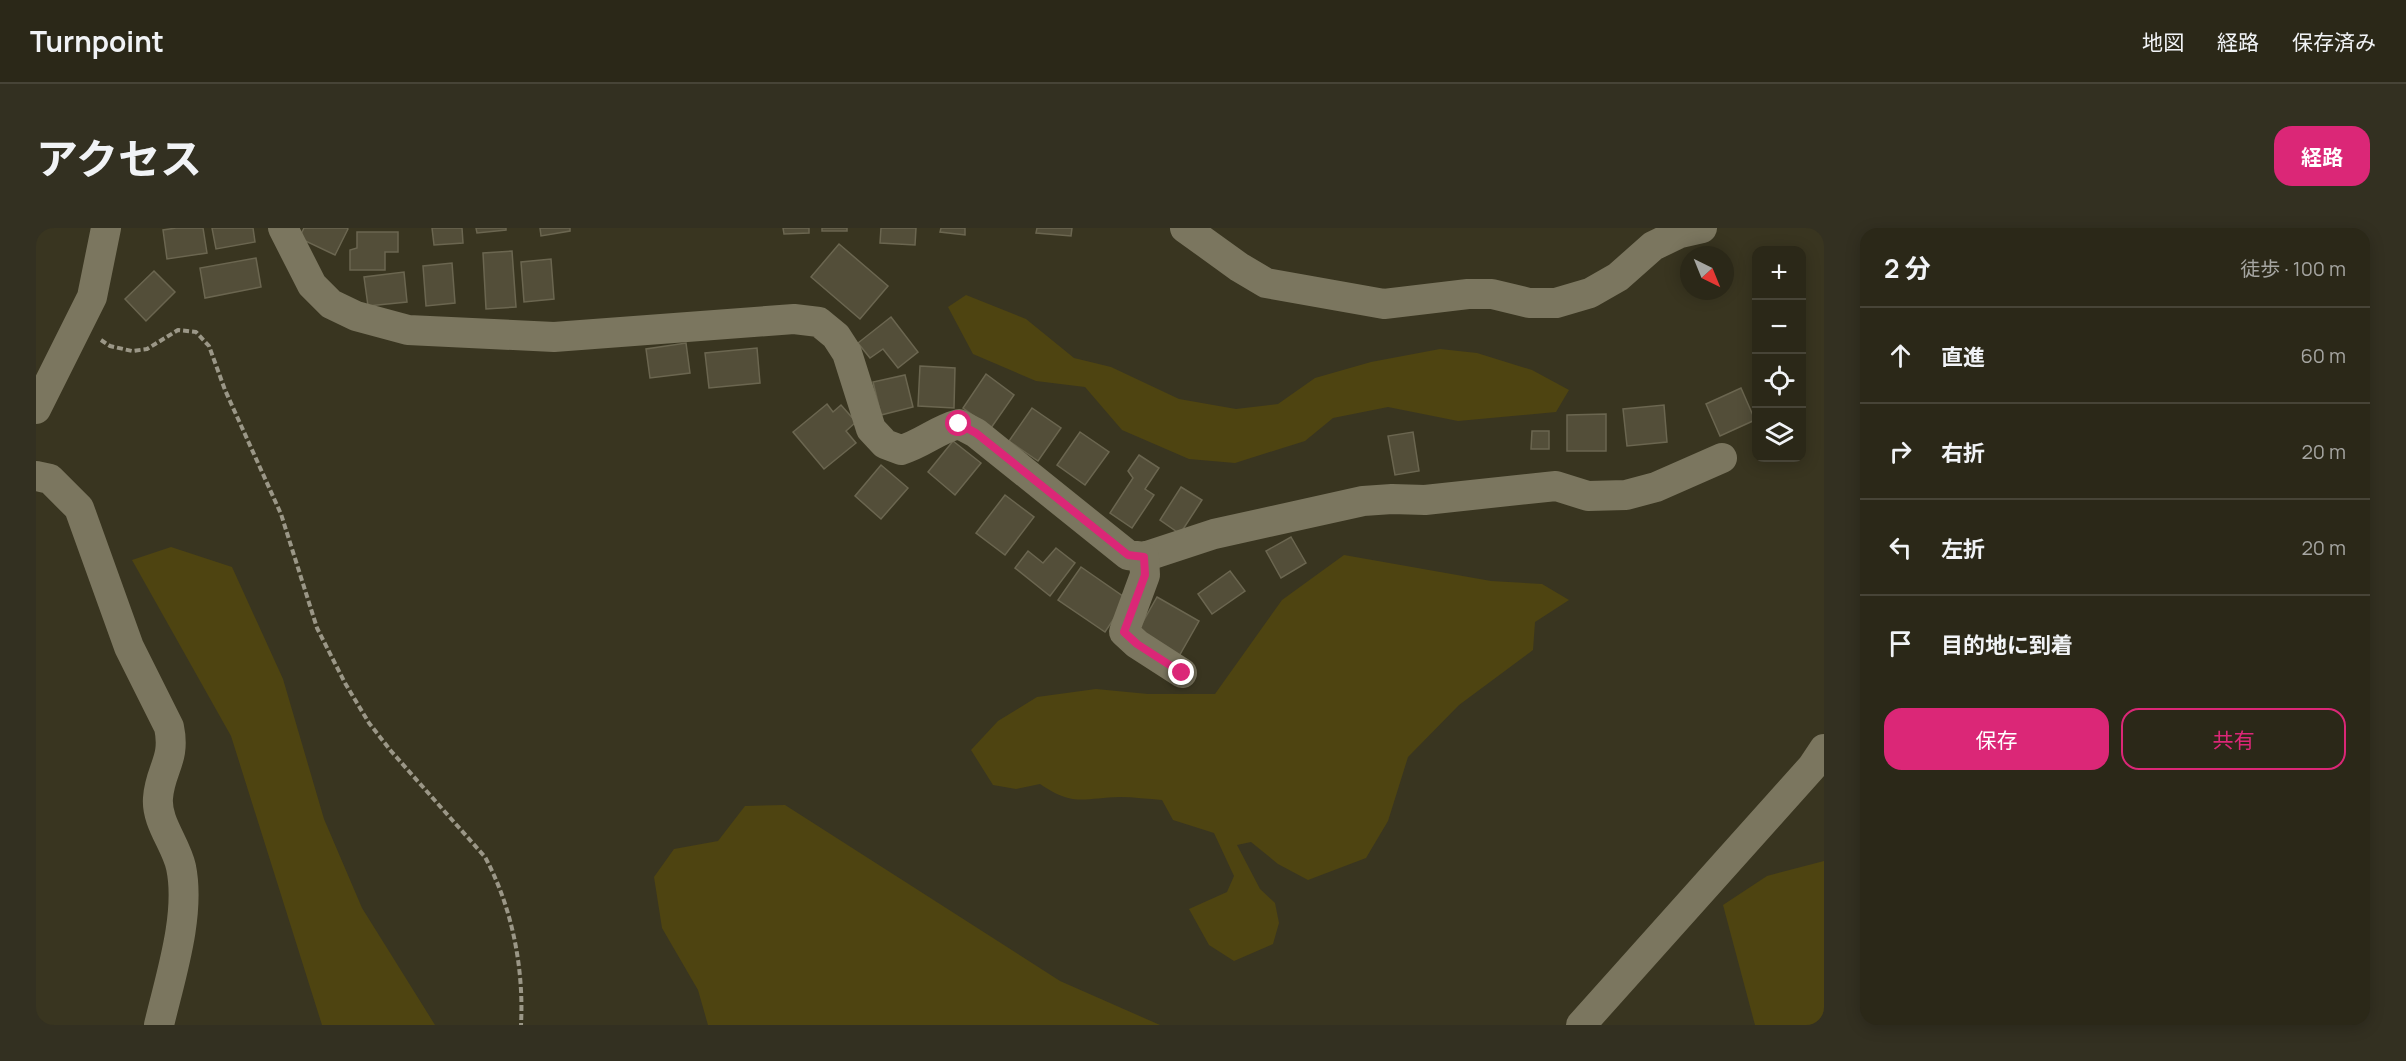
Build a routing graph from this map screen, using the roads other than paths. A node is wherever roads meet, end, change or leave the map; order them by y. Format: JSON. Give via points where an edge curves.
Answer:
{"nodes":[{"id":1,"x":106,"y":228,"type":"edge"},
{"id":2,"x":283,"y":228,"type":"edge"},
{"id":3,"x":1185,"y":228,"type":"edge"},
{"id":4,"x":1701,"y":228,"type":"edge"},
{"id":5,"x":36,"y":409,"type":"edge"},
{"id":6,"x":1722,"y":458,"type":"dead end"},
{"id":7,"x":36,"y":476,"type":"edge"},
{"id":8,"x":1144,"y":557,"type":"junction"},
{"id":9,"x":1182,"y":673,"type":"dead end"},
{"id":10,"x":1824,"y":749,"type":"edge"},
{"id":11,"x":159,"y":1025,"type":"edge"},
{"id":12,"x":1581,"y":1025,"type":"edge"}],
"edges":[{"from":1,"to":5,"type":"street","via":[[92,297]]},
{"from":2,"to":8,"type":"street","via":[[312,285],[331,304],[356,316],[408,330],[554,337],[794,319],[819,322],[836,336],[847,353],[871,429],[885,444],[901,450],[959,424],[976,433],[1128,555]]},
{"from":3,"to":4,"type":"street","via":[[1266,283],[1384,304],[1468,294],[1556,303],[1590,293],[1618,277],[1653,246],[1680,232]]},
{"from":6,"to":8,"type":"street","via":[[1656,487],[1626,495],[1588,496],[1556,486],[1425,500],[1364,501],[1214,534]]},
{"from":7,"to":11,"type":"street","via":[[50,479],[79,508],[129,647],[169,727],[172,754],[158,797],[158,810],[181,867],[183,912]]},
{"from":8,"to":9,"type":"street","via":[[1145,575],[1124,632]]},
{"from":10,"to":12,"type":"street"}]}
